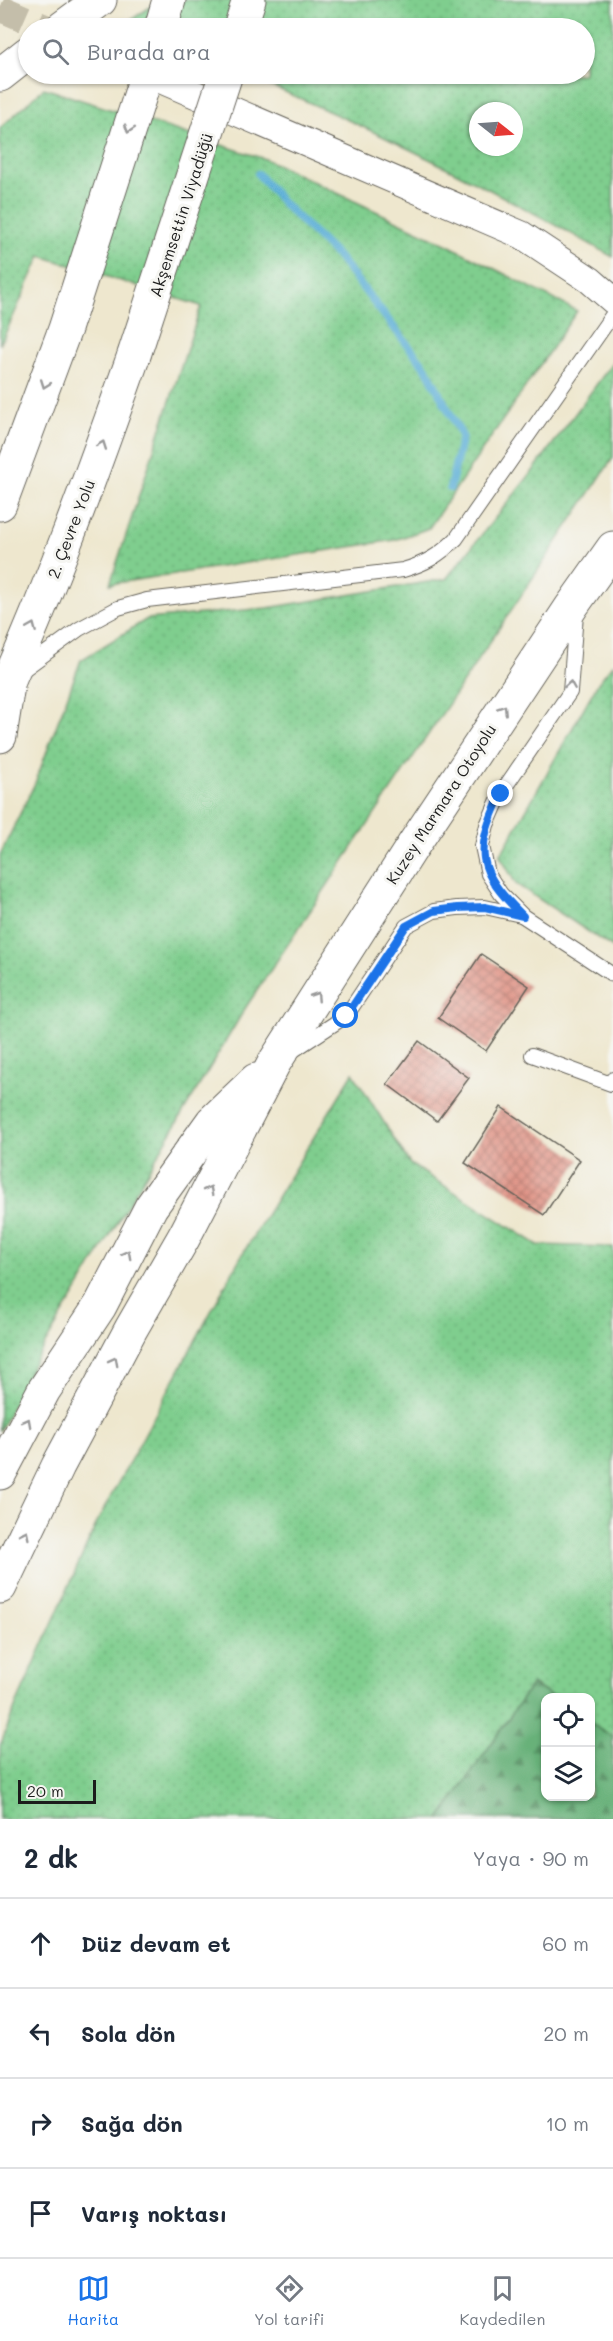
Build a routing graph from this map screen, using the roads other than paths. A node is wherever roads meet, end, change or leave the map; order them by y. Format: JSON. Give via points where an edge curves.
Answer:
{"nodes":[{"id":1,"x":100,"y":0,"type":"edge"},
{"id":2,"x":170,"y":0,"type":"edge"},
{"id":3,"x":249,"y":0,"type":"edge"},
{"id":4,"x":76,"y":18,"type":"edge"},
{"id":5,"x":164,"y":18,"type":"edge"},
{"id":6,"x":243,"y":18,"type":"edge"},
{"id":7,"x":18,"y":62,"type":"edge"},
{"id":8,"x":0,"y":75,"type":"edge"},
{"id":9,"x":145,"y":84,"type":"edge"},
{"id":10,"x":171,"y":84,"type":"edge"},
{"id":11,"x":223,"y":84,"type":"edge"},
{"id":12,"x":613,"y":300,"type":"edge"},
{"id":13,"x":613,"y":314,"type":"edge"},
{"id":14,"x":134,"y":355,"type":"joint"},
{"id":15,"x":0,"y":504,"type":"edge"},
{"id":16,"x":613,"y":549,"type":"edge"},
{"id":17,"x":578,"y":597,"type":"junction"},
{"id":18,"x":4,"y":689,"type":"edge"},
{"id":19,"x":0,"y":736,"type":"edge"},
{"id":20,"x":523,"y":916,"type":"junction"},
{"id":21,"x":613,"y":975,"type":"edge"},
{"id":22,"x":532,"y":1055,"type":"dead end"},
{"id":23,"x":274,"y":1063,"type":"junction"},
{"id":24,"x":613,"y":1079,"type":"edge"},
{"id":25,"x":0,"y":1473,"type":"edge"},
{"id":26,"x":0,"y":1587,"type":"edge"}],
"edges":[{"from":1,"to":4,"type":"highway"},
{"from":2,"to":5,"type":"highway"},
{"from":3,"to":6,"type":"highway"},
{"from":7,"to":8,"type":"highway"},
{"from":9,"to":15,"type":"highway","one_way":true,"via":[[65,329]]},
{"from":10,"to":12,"type":"street","via":[[522,235]]},
{"from":11,"to":14,"type":"highway","name":"Akşemsettin Viyadüğü","bridge":true},
{"from":13,"to":18,"type":"lane","via":[[456,538],[439,556],[403,570],[147,600],[118,608],[79,629]]},
{"from":18,"to":14,"type":"highway","name":"2. Çevre Yolu","one_way":true,"via":[[86,492]]},
{"from":16,"to":17,"type":"highway","name":"Kuzey Marmara Otoyolu"},
{"from":20,"to":17,"type":"lane","one_way":true,"via":[[501,894],[489,874],[483,846],[487,825],[501,794],[570,692]]},
{"from":23,"to":17,"type":"highway","name":"Kuzey Marmara Otoyolu","one_way":true},
{"from":18,"to":19,"type":"highway","name":"2. Çevre Yolu"},
{"from":20,"to":21,"type":"lane"},
{"from":20,"to":23,"type":"lane","via":[[485,907],[457,908],[434,911],[406,926],[346,1016]]},
{"from":22,"to":24,"type":"lane","via":[[611,1084]]},
{"from":25,"to":23,"type":"highway","one_way":true,"via":[[44,1390],[100,1306],[152,1208],[212,1122]]},
{"from":26,"to":23,"type":"highway","one_way":true,"via":[[58,1466],[184,1238]]}]}
